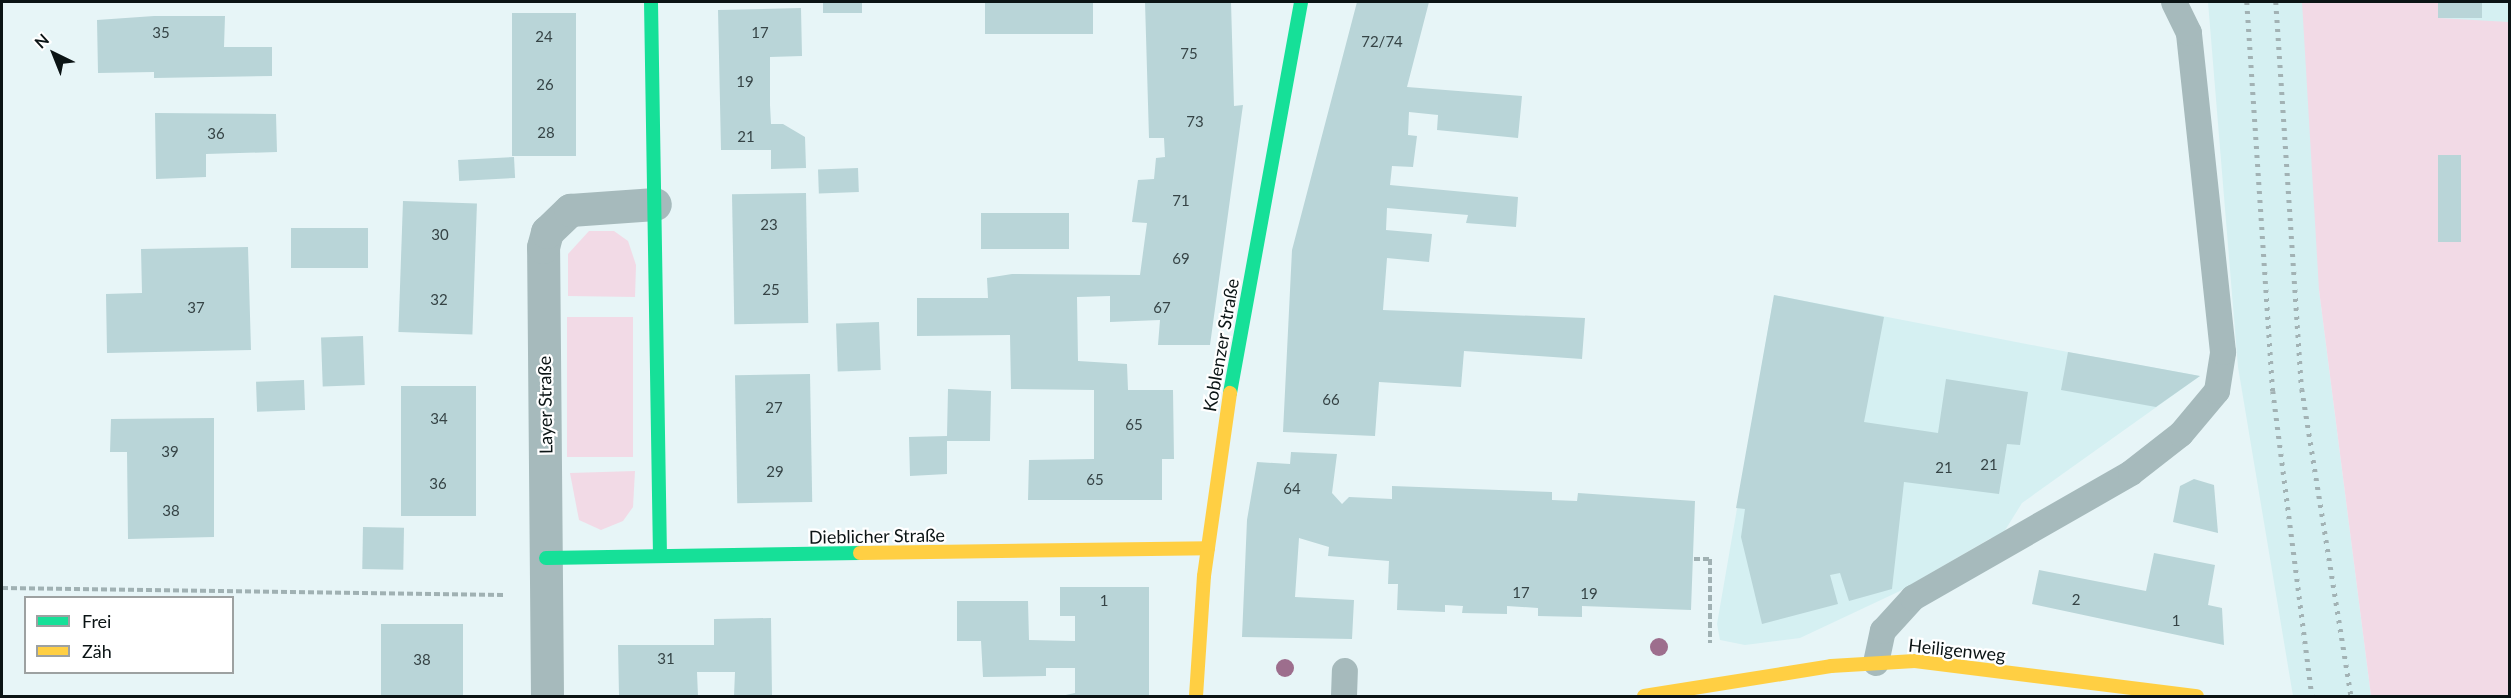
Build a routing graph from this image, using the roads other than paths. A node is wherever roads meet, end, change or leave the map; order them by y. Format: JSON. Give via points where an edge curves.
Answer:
{"nodes":[{"id":1,"x":651,"y":2,"type":"edge"},
{"id":2,"x":1302,"y":2,"type":"edge"},
{"id":3,"x":2174,"y":2,"type":"edge"},
{"id":4,"x":655,"y":204,"type":"junction"},
{"id":5,"x":1208,"y":548,"type":"junction"},
{"id":6,"x":660,"y":556,"type":"junction"},
{"id":7,"x":546,"y":558,"type":"junction"},
{"id":8,"x":1876,"y":663,"type":"junction"},
{"id":9,"x":1345,"y":671,"type":"dead end"},
{"id":10,"x":547,"y":696,"type":"edge"},
{"id":11,"x":1196,"y":696,"type":"edge"},
{"id":12,"x":1344,"y":696,"type":"edge"},
{"id":13,"x":1644,"y":696,"type":"edge"},
{"id":14,"x":2197,"y":696,"type":"edge"}],
"edges":[{"from":1,"to":4,"type":"street"},
{"from":2,"to":5,"type":"street","name":"Koblenzer Straße"},
{"from":3,"to":8,"type":"lane","via":[[2190,44],[2223,352],[2217,391],[2203,412],[2157,455],[1913,598],[1883,632]]},
{"from":4,"to":6,"type":"street"},
{"from":4,"to":7,"type":"street","name":"Layer Straße","via":[[570,210],[547,232]]},
{"from":5,"to":6,"type":"street","name":"Dieblicher Straße"},
{"from":5,"to":11,"type":"street","name":"Koblenzer Straße"},
{"from":6,"to":7,"type":"street","name":"Dieblicher Straße"},
{"from":7,"to":10,"type":"street","name":"Layer Straße"},
{"from":8,"to":13,"type":"street","name":"Heiligenweg","via":[[1737,679]]},
{"from":8,"to":14,"type":"street","name":"Heiligenweg","via":[[1915,661]]},
{"from":9,"to":12,"type":"lane"}]}
